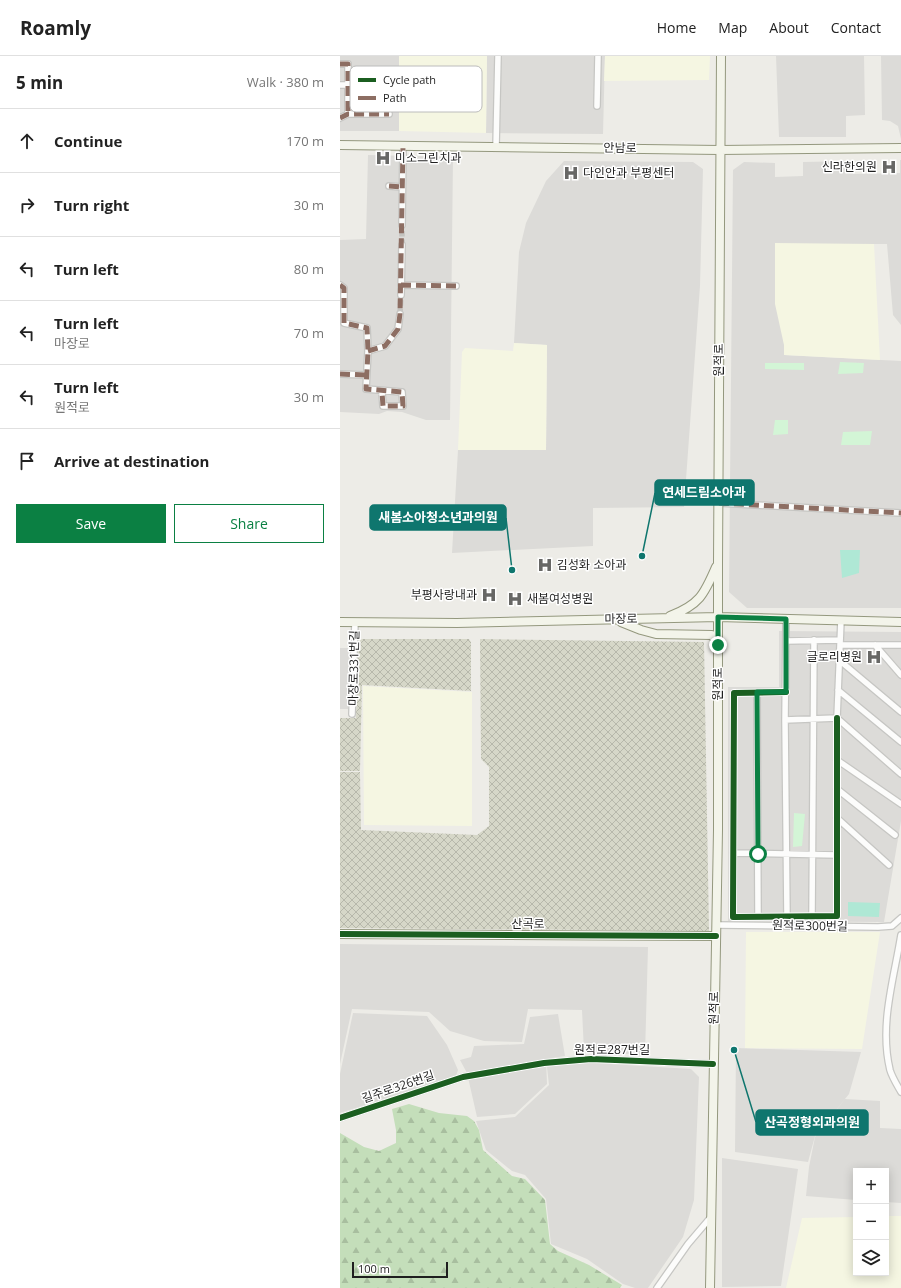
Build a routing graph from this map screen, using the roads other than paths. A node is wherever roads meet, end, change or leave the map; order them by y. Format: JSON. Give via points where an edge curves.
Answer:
{"nodes":[{"id":1,"x":498,"y":56,"type":"edge"},
{"id":2,"x":598,"y":56,"type":"edge"},
{"id":3,"x":721,"y":56,"type":"edge"},
{"id":4,"x":340,"y":64,"type":"edge"},
{"id":5,"x":340,"y":85,"type":"edge"},
{"id":6,"x":348,"y":85,"type":"junction"},
{"id":7,"x":597,"y":106,"type":"dead end"},
{"id":8,"x":348,"y":114,"type":"junction"},
{"id":9,"x":390,"y":114,"type":"dead end"},
{"id":10,"x":340,"y":118,"type":"edge"},
{"id":11,"x":340,"y":145,"type":"edge"},
{"id":12,"x":403,"y":146,"type":"junction"},
{"id":13,"x":496,"y":147,"type":"junction"},
{"id":14,"x":901,"y":148,"type":"edge"},
{"id":15,"x":720,"y":150,"type":"junction"},
{"id":16,"x":389,"y":186,"type":"dead end"},
{"id":17,"x":402,"y":187,"type":"junction"},
{"id":18,"x":402,"y":225,"type":"tunnel mouth"},
{"id":19,"x":402,"y":245,"type":"tunnel mouth"},
{"id":20,"x":401,"y":284,"type":"junction"},
{"id":21,"x":340,"y":285,"type":"edge"},
{"id":22,"x":456,"y":286,"type":"dead end"},
{"id":23,"x":401,"y":295,"type":"tunnel mouth"},
{"id":24,"x":400,"y":314,"type":"tunnel mouth"},
{"id":25,"x":368,"y":351,"type":"junction"},
{"id":26,"x":340,"y":374,"type":"edge"},
{"id":27,"x":366,"y":374,"type":"junction"},
{"id":28,"x":382,"y":392,"type":"junction"},
{"id":29,"x":719,"y":503,"type":"junction"},
{"id":30,"x":901,"y":513,"type":"edge"},
{"id":31,"x":718,"y":563,"type":"junction"},
{"id":32,"x":718,"y":617,"type":"junction"},
{"id":33,"x":663,"y":618,"type":"junction"},
{"id":34,"x":786,"y":619,"type":"junction"},
{"id":35,"x":617,"y":620,"type":"junction"},
{"id":36,"x":841,"y":620,"type":"junction"},
{"id":37,"x":340,"y":622,"type":"edge"},
{"id":38,"x":355,"y":622,"type":"junction"},
{"id":39,"x":901,"y":622,"type":"edge"},
{"id":40,"x":814,"y":640,"type":"junction"},
{"id":41,"x":786,"y":641,"type":"junction"},
{"id":42,"x":840,"y":643,"type":"junction"},
{"id":43,"x":718,"y":645,"type":"junction"},
{"id":44,"x":875,"y":645,"type":"junction"},
{"id":45,"x":901,"y":645,"type":"edge"},
{"id":46,"x":839,"y":660,"type":"junction"},
{"id":47,"x":901,"y":675,"type":"edge"},
{"id":48,"x":838,"y":690,"type":"junction"},
{"id":49,"x":757,"y":692,"type":"junction"},
{"id":50,"x":786,"y":692,"type":"junction"},
{"id":51,"x":901,"y":712,"type":"edge"},
{"id":52,"x":352,"y":714,"type":"dead end"},
{"id":53,"x":837,"y":718,"type":"junction"},
{"id":54,"x":814,"y":719,"type":"junction"},
{"id":55,"x":785,"y":720,"type":"junction"},
{"id":56,"x":901,"y":742,"type":"edge"},
{"id":57,"x":837,"y":760,"type":"junction"},
{"id":58,"x":901,"y":774,"type":"edge"},
{"id":59,"x":837,"y":789,"type":"junction"},
{"id":60,"x":901,"y":804,"type":"edge"},
{"id":61,"x":837,"y":818,"type":"junction"},
{"id":62,"x":895,"y":835,"type":"dead end"},
{"id":63,"x":733,"y":853,"type":"junction"},
{"id":64,"x":787,"y":853,"type":"junction"},
{"id":65,"x":758,"y":854,"type":"junction"},
{"id":66,"x":813,"y":854,"type":"junction"},
{"id":67,"x":837,"y":855,"type":"junction"},
{"id":68,"x":889,"y":865,"type":"dead end"},
{"id":69,"x":758,"y":916,"type":"junction"},
{"id":70,"x":787,"y":916,"type":"junction"},
{"id":71,"x":812,"y":916,"type":"junction"},
{"id":72,"x":901,"y":918,"type":"edge"},
{"id":73,"x":716,"y":925,"type":"junction"},
{"id":74,"x":340,"y":934,"type":"edge"},
{"id":75,"x":901,"y":935,"type":"edge"},
{"id":76,"x":716,"y":936,"type":"junction"},
{"id":77,"x":713,"y":1064,"type":"junction"},
{"id":78,"x":463,"y":1077,"type":"joint"},
{"id":79,"x":901,"y":1092,"type":"edge"},
{"id":80,"x":340,"y":1118,"type":"edge"},
{"id":81,"x":711,"y":1217,"type":"junction"},
{"id":82,"x":657,"y":1288,"type":"edge"},
{"id":83,"x":710,"y":1288,"type":"edge"}],
"edges":[{"from":1,"to":13,"type":"street"},
{"from":2,"to":7,"type":"street"},
{"from":3,"to":15,"type":"main road","name":"원적로"},
{"from":4,"to":6,"type":"street","via":[[348,64]]},
{"from":5,"to":6,"type":"street"},
{"from":6,"to":8,"type":"street"},
{"from":8,"to":9,"type":"street"},
{"from":8,"to":10,"type":"street"},
{"from":11,"to":12,"type":"main road","name":"안남로"},
{"from":12,"to":13,"type":"main road","name":"안남로"},
{"from":12,"to":17,"type":"street"},
{"from":13,"to":15,"type":"main road","name":"안남로"},
{"from":14,"to":15,"type":"main road","name":"안남로"},
{"from":15,"to":29,"type":"main road","name":"원적로"},
{"from":16,"to":17,"type":"street"},
{"from":17,"to":18,"type":"street"},
{"from":19,"to":20,"type":"street"},
{"from":20,"to":22,"type":"street"},
{"from":20,"to":23,"type":"street"},
{"from":21,"to":25,"type":"street","via":[[344,288],[344,323],[367,328]]},
{"from":24,"to":25,"type":"street","via":[[398,330],[385,346]]},
{"from":25,"to":27,"type":"street"},
{"from":26,"to":27,"type":"street"},
{"from":27,"to":28,"type":"street","via":[[366,389]]},
{"from":28,"to":28,"type":"street","via":[[402,392],[404,406],[383,406]]},
{"from":29,"to":30,"type":"street"},
{"from":29,"to":31,"type":"main road","name":"원적로"},
{"from":31,"to":32,"type":"main road","name":"원적로"},
{"from":31,"to":33,"type":"main road","via":[[700,599],[687,610]]},
{"from":32,"to":33,"type":"main road","name":"마장로"},
{"from":32,"to":34,"type":"main road","name":"마장로"},
{"from":32,"to":43,"type":"main road","name":"원적로"},
{"from":33,"to":35,"type":"main road","name":"마장로"},
{"from":34,"to":36,"type":"main road","name":"마장로"},
{"from":34,"to":41,"type":"street"},
{"from":35,"to":38,"type":"main road","name":"마장로","via":[[619,619]]},
{"from":35,"to":43,"type":"main road","via":[[656,634],[712,635]]},
{"from":36,"to":39,"type":"main road","name":"마장로"},
{"from":36,"to":42,"type":"street"},
{"from":37,"to":38,"type":"main road","name":"마장로"},
{"from":38,"to":52,"type":"street","name":"마장로331번길"},
{"from":40,"to":41,"type":"street"},
{"from":40,"to":42,"type":"street"},
{"from":40,"to":54,"type":"street"},
{"from":41,"to":50,"type":"street"},
{"from":42,"to":44,"type":"street"},
{"from":42,"to":46,"type":"street"},
{"from":43,"to":73,"type":"main road","name":"원적로"},
{"from":44,"to":45,"type":"street"},
{"from":44,"to":47,"type":"street"},
{"from":46,"to":48,"type":"street"},
{"from":46,"to":51,"type":"street"},
{"from":48,"to":53,"type":"street"},
{"from":48,"to":56,"type":"street"},
{"from":49,"to":50,"type":"street"},
{"from":49,"to":63,"type":"street","via":[[734,693]]},
{"from":49,"to":65,"type":"street"},
{"from":50,"to":55,"type":"street"},
{"from":53,"to":54,"type":"street"},
{"from":53,"to":57,"type":"street"},
{"from":53,"to":58,"type":"street"},
{"from":54,"to":55,"type":"street"},
{"from":54,"to":66,"type":"street"},
{"from":55,"to":64,"type":"street"},
{"from":57,"to":59,"type":"street"},
{"from":57,"to":60,"type":"street"},
{"from":59,"to":61,"type":"street"},
{"from":59,"to":62,"type":"street"},
{"from":61,"to":67,"type":"street"},
{"from":61,"to":68,"type":"street"},
{"from":63,"to":65,"type":"street"},
{"from":63,"to":69,"type":"street","via":[[733,917]]},
{"from":64,"to":65,"type":"street"},
{"from":64,"to":66,"type":"street"},
{"from":64,"to":70,"type":"street"},
{"from":65,"to":69,"type":"street"},
{"from":66,"to":67,"type":"street"},
{"from":66,"to":71,"type":"street"},
{"from":67,"to":71,"type":"street","via":[[837,916]]},
{"from":69,"to":70,"type":"street"},
{"from":70,"to":71,"type":"street"},
{"from":72,"to":73,"type":"street","name":"원적로300번길","via":[[892,926],[878,927]]},
{"from":73,"to":76,"type":"main road","name":"원적로"},
{"from":74,"to":76,"type":"main road","name":"산곡로"},
{"from":75,"to":79,"type":"street","via":[[885,1024],[890,1071]]},
{"from":76,"to":77,"type":"main road","name":"원적로"},
{"from":77,"to":78,"type":"street","name":"원적로287번길","via":[[591,1059],[544,1063]]},
{"from":77,"to":81,"type":"main road","name":"원적로"},
{"from":78,"to":80,"type":"street","name":"길주로326번길"},
{"from":81,"to":82,"type":"street"},
{"from":81,"to":83,"type":"main road","name":"원적로"}]}
